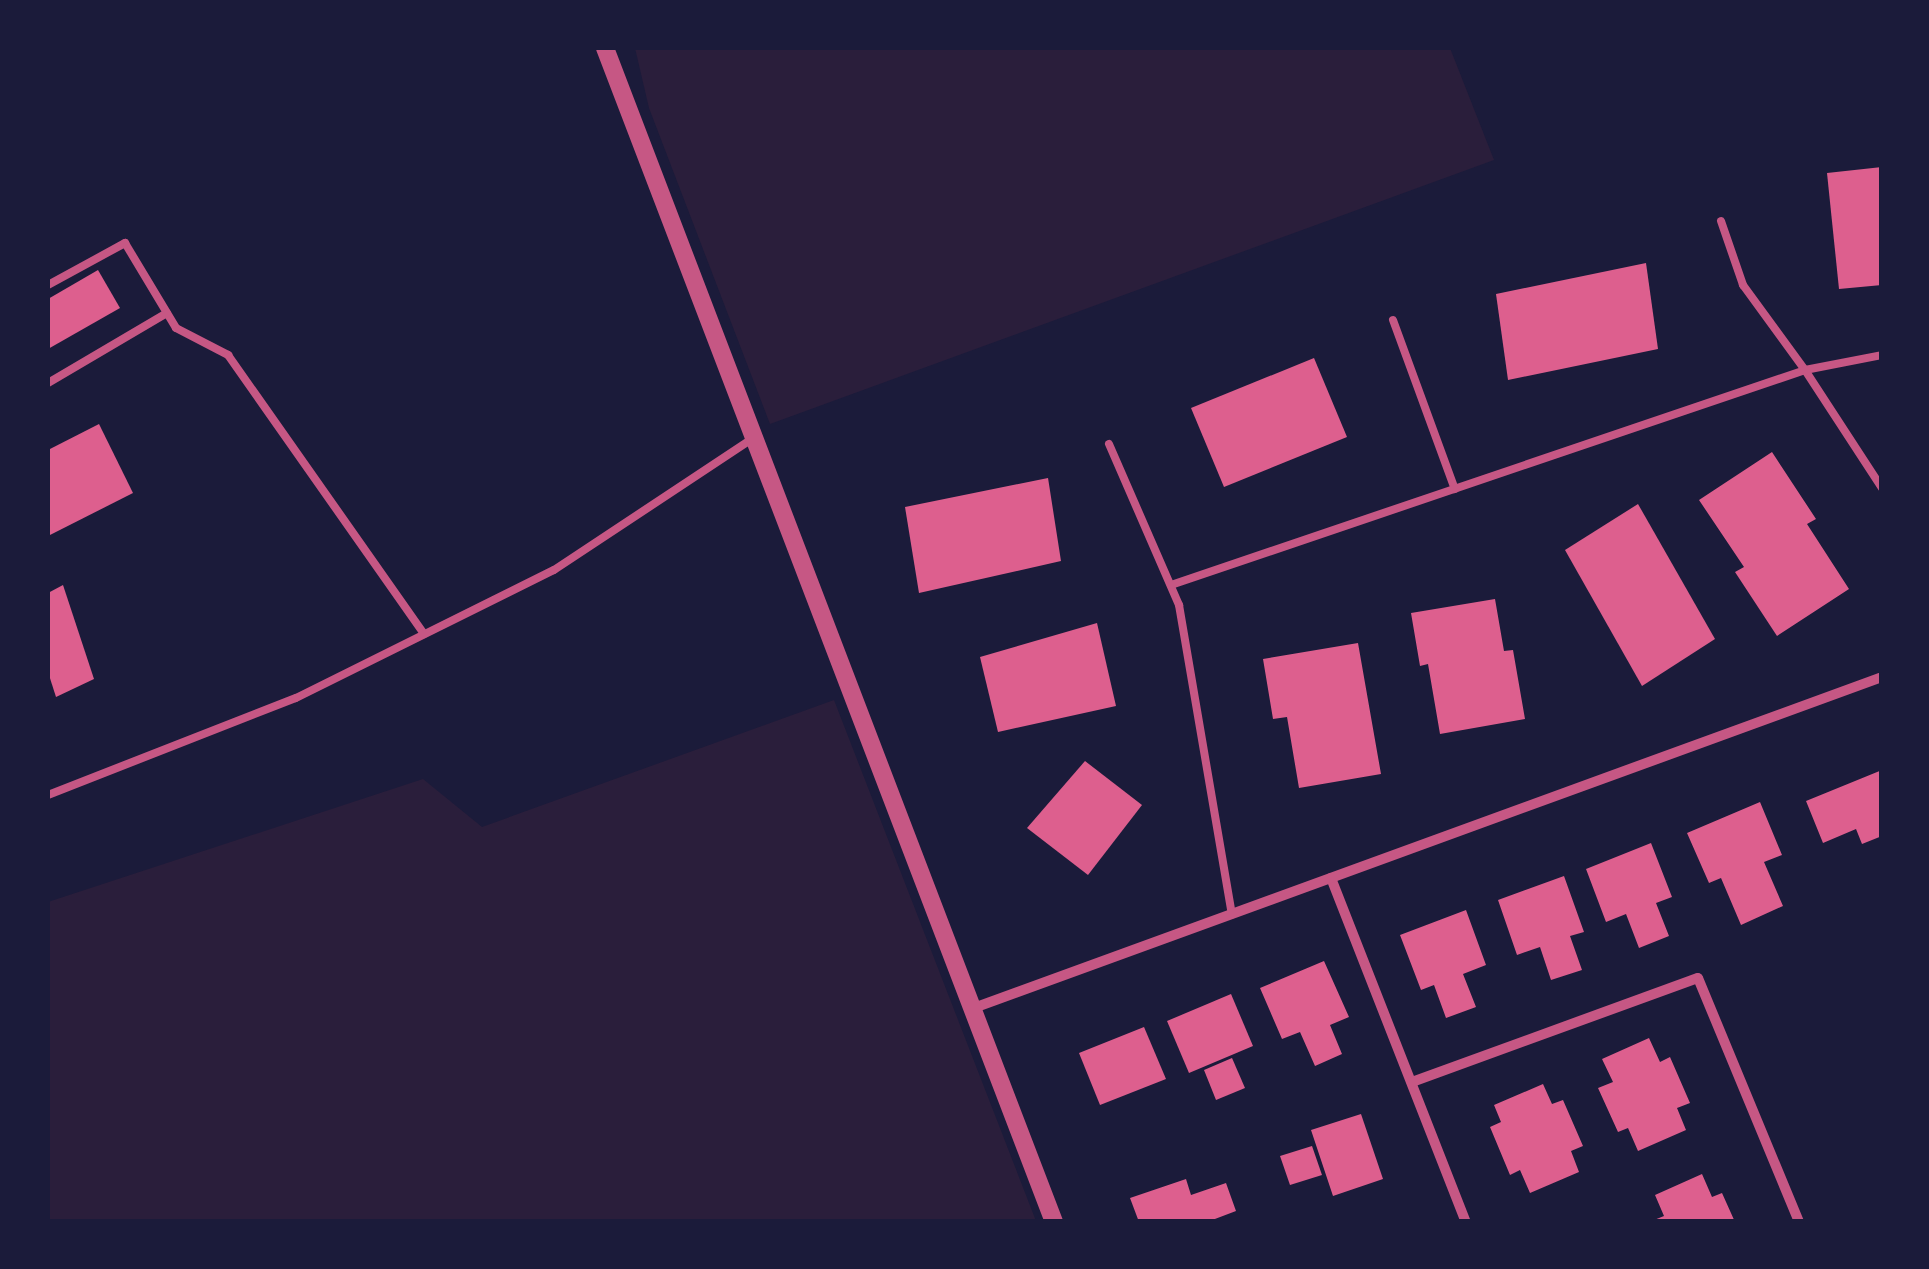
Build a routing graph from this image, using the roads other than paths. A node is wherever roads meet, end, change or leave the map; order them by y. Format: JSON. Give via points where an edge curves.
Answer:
{"nodes":[{"id":1,"x":605,"y":48,"type":"edge"},
{"id":2,"x":1721,"y":221,"type":"dead end"},
{"id":3,"x":48,"y":285,"type":"edge"},
{"id":4,"x":167,"y":313,"type":"junction"},
{"id":5,"x":1393,"y":320,"type":"dead end"},
{"id":6,"x":1882,"y":355,"type":"edge"},
{"id":7,"x":1805,"y":370,"type":"junction"},
{"id":8,"x":48,"y":383,"type":"edge"},
{"id":9,"x":752,"y":439,"type":"junction"},
{"id":10,"x":1109,"y":444,"type":"dead end"},
{"id":11,"x":1455,"y":488,"type":"junction"},
{"id":12,"x":1882,"y":488,"type":"edge"},
{"id":13,"x":1171,"y":585,"type":"junction"},
{"id":14,"x":424,"y":634,"type":"junction"},
{"id":15,"x":1882,"y":677,"type":"edge"},
{"id":16,"x":48,"y":795,"type":"edge"},
{"id":17,"x":1331,"y":878,"type":"junction"},
{"id":18,"x":1232,"y":914,"type":"junction"},
{"id":19,"x":970,"y":1009,"type":"junction"},
{"id":20,"x":1412,"y":1082,"type":"junction"},
{"id":21,"x":1054,"y":1222,"type":"edge"},
{"id":22,"x":1466,"y":1222,"type":"edge"},
{"id":23,"x":1799,"y":1222,"type":"edge"}],
"edges":[{"from":1,"to":9,"type":"street"},
{"from":2,"to":7,"type":"lane","via":[[1743,286]]},
{"from":3,"to":4,"type":"lane","via":[[124,243]]},
{"from":4,"to":8,"type":"lane"},
{"from":4,"to":14,"type":"lane","via":[[176,328],[228,355]]},
{"from":5,"to":11,"type":"lane"},
{"from":6,"to":7,"type":"lane"},
{"from":7,"to":11,"type":"lane"},
{"from":7,"to":12,"type":"lane"},
{"from":9,"to":14,"type":"lane","via":[[554,570]]},
{"from":9,"to":19,"type":"street"},
{"from":10,"to":13,"type":"lane"},
{"from":11,"to":13,"type":"lane"},
{"from":13,"to":18,"type":"lane"},
{"from":14,"to":16,"type":"lane","via":[[296,698]]},
{"from":15,"to":17,"type":"street"},
{"from":17,"to":18,"type":"street"},
{"from":17,"to":20,"type":"street"},
{"from":18,"to":19,"type":"street"},
{"from":19,"to":21,"type":"street"},
{"from":20,"to":22,"type":"street"},
{"from":20,"to":23,"type":"street","via":[[1698,978]]}]}
